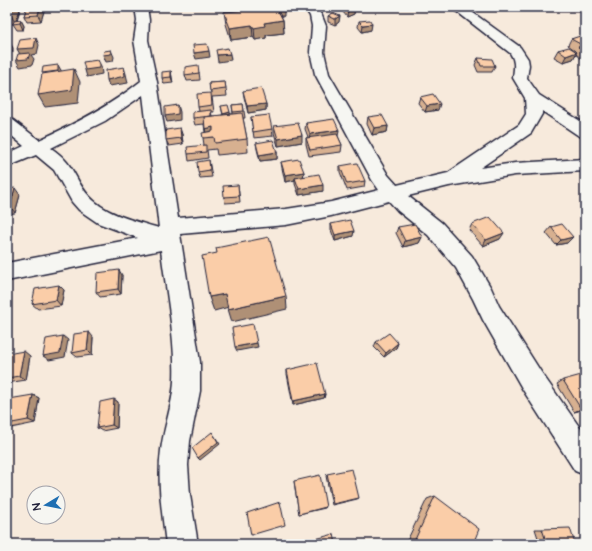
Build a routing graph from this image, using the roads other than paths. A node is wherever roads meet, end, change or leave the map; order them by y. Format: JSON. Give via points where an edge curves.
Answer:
{"nodes":[{"id":1,"x":141,"y":7,"type":"edge"},
{"id":2,"x":310,"y":7,"type":"edge"},
{"id":3,"x":457,"y":7,"type":"edge"},
{"id":4,"x":149,"y":82,"type":"junction"},
{"id":5,"x":533,"y":98,"type":"junction"},
{"id":6,"x":7,"y":124,"type":"edge"},
{"id":7,"x":585,"y":132,"type":"edge"},
{"id":8,"x":37,"y":148,"type":"junction"},
{"id":9,"x":7,"y":161,"type":"edge"},
{"id":10,"x":585,"y":164,"type":"edge"},
{"id":11,"x":449,"y":179,"type":"junction"},
{"id":12,"x":393,"y":194,"type":"junction"},
{"id":13,"x":170,"y":233,"type":"junction"},
{"id":14,"x":7,"y":272,"type":"edge"},
{"id":15,"x":585,"y":461,"type":"edge"},
{"id":16,"x":182,"y":544,"type":"edge"}],
"edges":[{"from":1,"to":4,"type":"street","via":[[141,40]]},
{"from":2,"to":12,"type":"street","via":[[319,26],[316,52],[322,74],[372,165]]},
{"from":3,"to":5,"type":"street","via":[[515,50],[521,59],[520,78]]},
{"from":4,"to":8,"type":"street","via":[[133,96],[96,120]]},
{"from":4,"to":13,"type":"street"},
{"from":5,"to":7,"type":"street"},
{"from":5,"to":11,"type":"street","via":[[534,114],[525,129]]},
{"from":6,"to":8,"type":"street","via":[[18,130]]},
{"from":8,"to":9,"type":"street"},
{"from":8,"to":13,"type":"street","via":[[56,160],[86,205],[115,222]]},
{"from":10,"to":11,"type":"street","via":[[515,169]]},
{"from":11,"to":12,"type":"street"},
{"from":12,"to":13,"type":"street","via":[[286,217]]},
{"from":12,"to":15,"type":"street","via":[[435,229],[464,262],[532,381]]},
{"from":13,"to":14,"type":"street"},
{"from":13,"to":16,"type":"street","via":[[188,386],[176,440],[174,464],[175,498]]}]}
